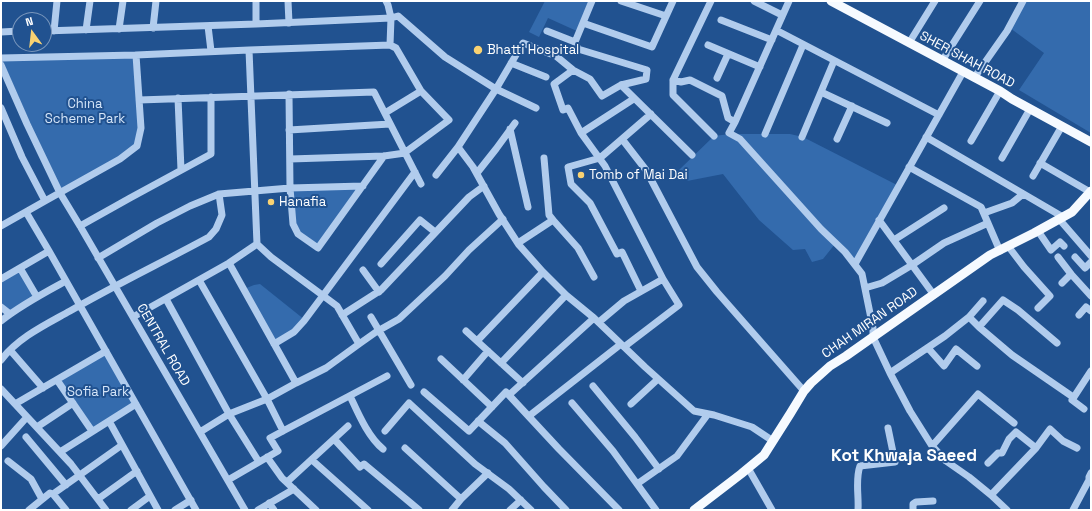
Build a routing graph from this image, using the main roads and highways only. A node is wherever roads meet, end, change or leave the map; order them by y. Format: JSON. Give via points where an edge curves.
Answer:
{"nodes":[{"id":1,"x":831,"y":1,"type":"edge"},
{"id":2,"x":1091,"y":142,"type":"edge"},
{"id":3,"x":1091,"y":192,"type":"edge"},
{"id":4,"x":694,"y":510,"type":"edge"}],
"edges":[{"from":1,"to":2,"type":"main road","name":"SHER SHAH ROAD"},
{"from":3,"to":4,"type":"main road","name":"CHAH MIRAN ROAD","via":[[1072,212],[990,255],[830,366],[804,391],[764,455]]}]}
